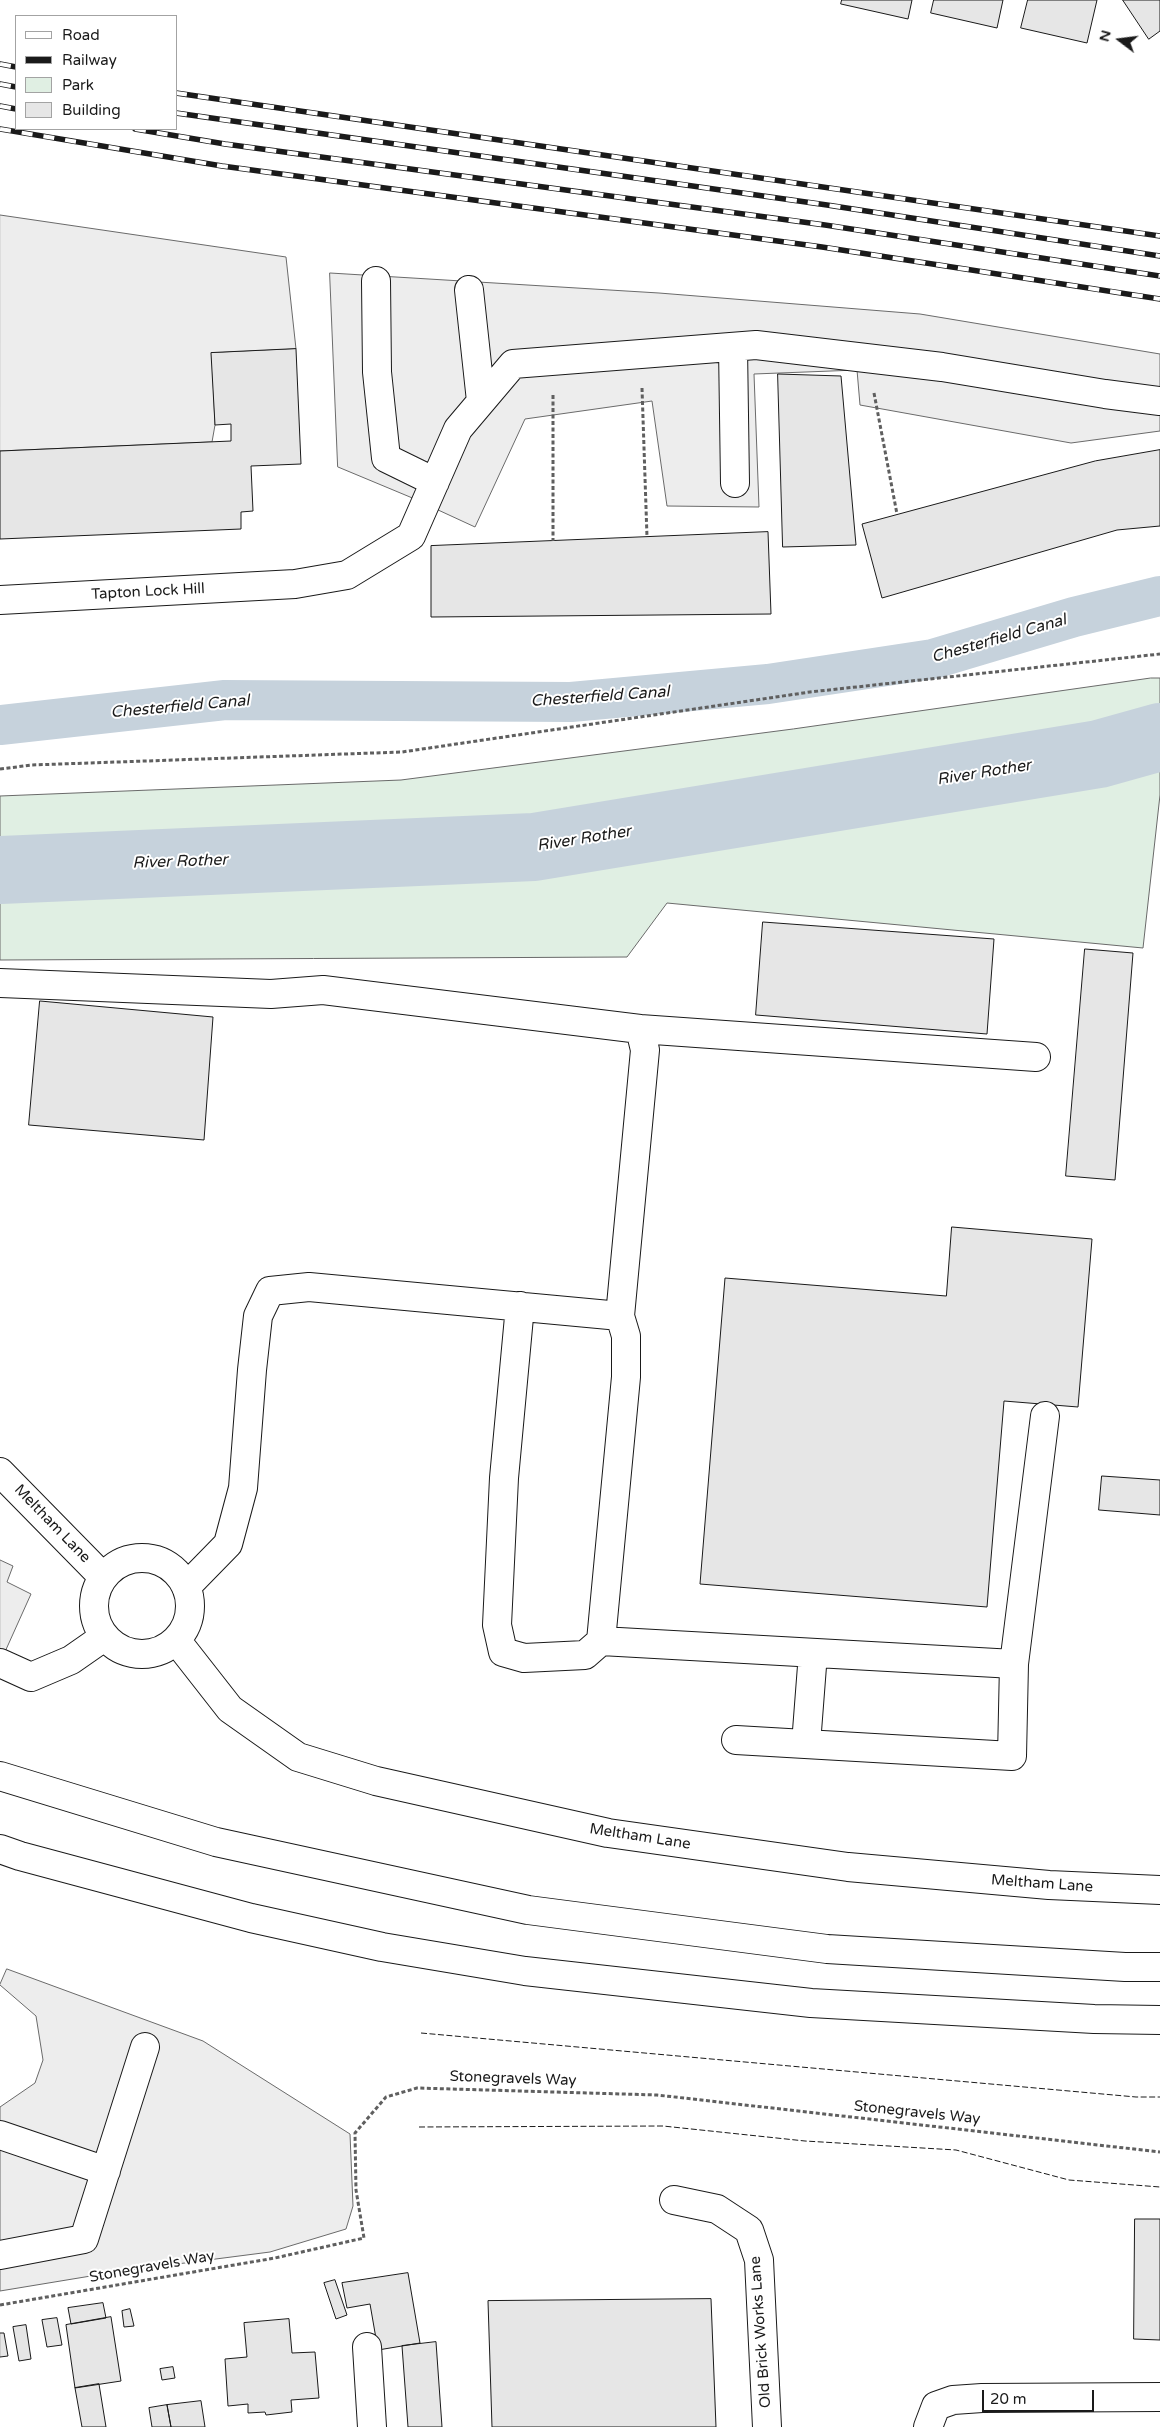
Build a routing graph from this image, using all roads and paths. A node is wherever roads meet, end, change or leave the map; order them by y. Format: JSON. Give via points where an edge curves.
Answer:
{"nodes":[{"id":1,"x":376,"y":281,"type":"dead end"},
{"id":2,"x":469,"y":290,"type":"dead end"},
{"id":3,"x":733,"y":347,"type":"junction"},
{"id":4,"x":640,"y":355,"type":"junction"},
{"id":5,"x":867,"y":358,"type":"junction"},
{"id":6,"x":552,"y":362,"type":"junction"},
{"id":7,"x":1160,"y":400,"type":"edge"},
{"id":8,"x":481,"y":401,"type":"junction"},
{"id":9,"x":435,"y":482,"type":"junction"},
{"id":10,"x":735,"y":483,"type":"dead end"},
{"id":11,"x":897,"y":514,"type":"dead end"},
{"id":12,"x":647,"y":537,"type":"dead end"},
{"id":13,"x":554,"y":541,"type":"dead end"},
{"id":14,"x":0,"y":600,"type":"edge"},
{"id":15,"x":1160,"y":654,"type":"edge"},
{"id":16,"x":0,"y":769,"type":"edge"},
{"id":17,"x":0,"y":983,"type":"edge"},
{"id":18,"x":640,"y":1028,"type":"junction"},
{"id":19,"x":1036,"y":1057,"type":"dead end"},
{"id":20,"x":520,"y":1306,"type":"junction"},
{"id":21,"x":620,"y":1316,"type":"junction"},
{"id":22,"x":1045,"y":1416,"type":"dead end"},
{"id":23,"x":0,"y":1472,"type":"edge"},
{"id":24,"x":103,"y":1577,"type":"junction"},
{"id":25,"x":186,"y":1587,"type":"junction"},
{"id":26,"x":104,"y":1637,"type":"junction"},
{"id":27,"x":176,"y":1640,"type":"junction"},
{"id":28,"x":601,"y":1641,"type":"junction"},
{"id":29,"x":813,"y":1653,"type":"junction"},
{"id":30,"x":0,"y":1664,"type":"edge"},
{"id":31,"x":1014,"y":1664,"type":"junction"},
{"id":32,"x":736,"y":1740,"type":"dead end"},
{"id":33,"x":806,"y":1744,"type":"junction"},
{"id":34,"x":0,"y":1776,"type":"edge"},
{"id":35,"x":0,"y":1849,"type":"edge"},
{"id":36,"x":1160,"y":1890,"type":"edge"},
{"id":37,"x":1160,"y":1967,"type":"edge"},
{"id":38,"x":1160,"y":2020,"type":"edge"},
{"id":39,"x":145,"y":2047,"type":"dead end"},
{"id":40,"x":0,"y":2135,"type":"edge"},
{"id":41,"x":1160,"y":2152,"type":"edge"},
{"id":42,"x":106,"y":2171,"type":"junction"},
{"id":43,"x":674,"y":2200,"type":"dead end"},
{"id":44,"x":0,"y":2255,"type":"edge"},
{"id":45,"x":0,"y":2305,"type":"edge"},
{"id":46,"x":367,"y":2347,"type":"dead end"},
{"id":47,"x":1160,"y":2397,"type":"edge"},
{"id":48,"x":372,"y":2427,"type":"edge"},
{"id":49,"x":767,"y":2427,"type":"edge"},
{"id":50,"x":928,"y":2427,"type":"edge"}],
"edges":[{"from":1,"to":9,"type":"main road","via":[[378,372],[386,458]]},
{"from":2,"to":8,"type":"main road"},
{"from":3,"to":4,"type":"main road","name":"Tapton Lock Hill"},
{"from":3,"to":5,"type":"main road","name":"Tapton Lock Hill","via":[[756,345]]},
{"from":3,"to":10,"type":"main road"},
{"from":4,"to":6,"type":"main road","name":"Tapton Lock Hill"},
{"from":4,"to":12,"type":"path"},
{"from":5,"to":7,"type":"main road","name":"Tapton Lock Hill"},
{"from":5,"to":11,"type":"path"},
{"from":6,"to":8,"type":"main road","name":"Tapton Lock Hill","via":[[513,364]]},
{"from":6,"to":13,"type":"path"},
{"from":8,"to":9,"type":"main road","name":"Tapton Lock Hill","via":[[458,429]]},
{"from":9,"to":14,"type":"main road","name":"Tapton Lock Hill","via":[[411,536],[347,575],[295,584]]},
{"from":15,"to":16,"type":"path","via":[[810,692],[402,752],[32,765]]},
{"from":17,"to":18,"type":"main road","via":[[271,994],[323,990]]},
{"from":18,"to":19,"type":"main road"},
{"from":18,"to":21,"type":"main road","via":[[645,1050]]},
{"from":20,"to":21,"type":"main road"},
{"from":20,"to":25,"type":"main road","via":[[309,1287],[270,1291],[258,1316],[243,1488],[228,1544]]},
{"from":20,"to":28,"type":"main road","via":[[504,1478],[497,1625],[503,1652],[524,1658],[585,1655]]},
{"from":21,"to":28,"type":"main road","via":[[626,1336],[626,1377]]},
{"from":22,"to":31,"type":"main road"},
{"from":23,"to":24,"type":"main road","name":"Meltham Lane"},
{"from":24,"to":25,"type":"main road","name":"Meltham Lane","via":[[126,1560],[155,1559],[168,1565]]},
{"from":24,"to":26,"type":"main road","name":"Meltham Lane","via":[[93,1607],[96,1623]]},
{"from":25,"to":27,"type":"main road","via":[[189,1615]]},
{"from":26,"to":27,"type":"main road","via":[[116,1647],[148,1654]]},
{"from":26,"to":30,"type":"main road","via":[[71,1660],[31,1677]]},
{"from":27,"to":36,"type":"main road","name":"Meltham Lane","via":[[230,1709],[298,1757],[376,1781],[608,1833],[848,1867],[1049,1886]]},
{"from":28,"to":29,"type":"main road"},
{"from":29,"to":31,"type":"main road"},
{"from":29,"to":33,"type":"main road"},
{"from":31,"to":33,"type":"main road","via":[[1012,1756]]},
{"from":32,"to":33,"type":"main road"},
{"from":34,"to":37,"type":"main road","via":[[216,1842],[528,1910],[827,1949]]},
{"from":35,"to":38,"type":"main road","via":[[251,1918],[382,1947],[525,1971],[811,2003]]},
{"from":39,"to":42,"type":"main road"},
{"from":40,"to":42,"type":"main road"},
{"from":41,"to":45,"type":"path","name":"Stonegravels Way","via":[[657,2095],[418,2088],[386,2096],[355,2133],[356,2190],[364,2238],[274,2258]]},
{"from":42,"to":44,"type":"main road","via":[[84,2239]]},
{"from":43,"to":49,"type":"main road","name":"Old Brick Works Lane","via":[[717,2209],[748,2230],[759,2260]]},
{"from":46,"to":48,"type":"main road"},
{"from":47,"to":50,"type":"main road","via":[[953,2400],[936,2406]]}]}
